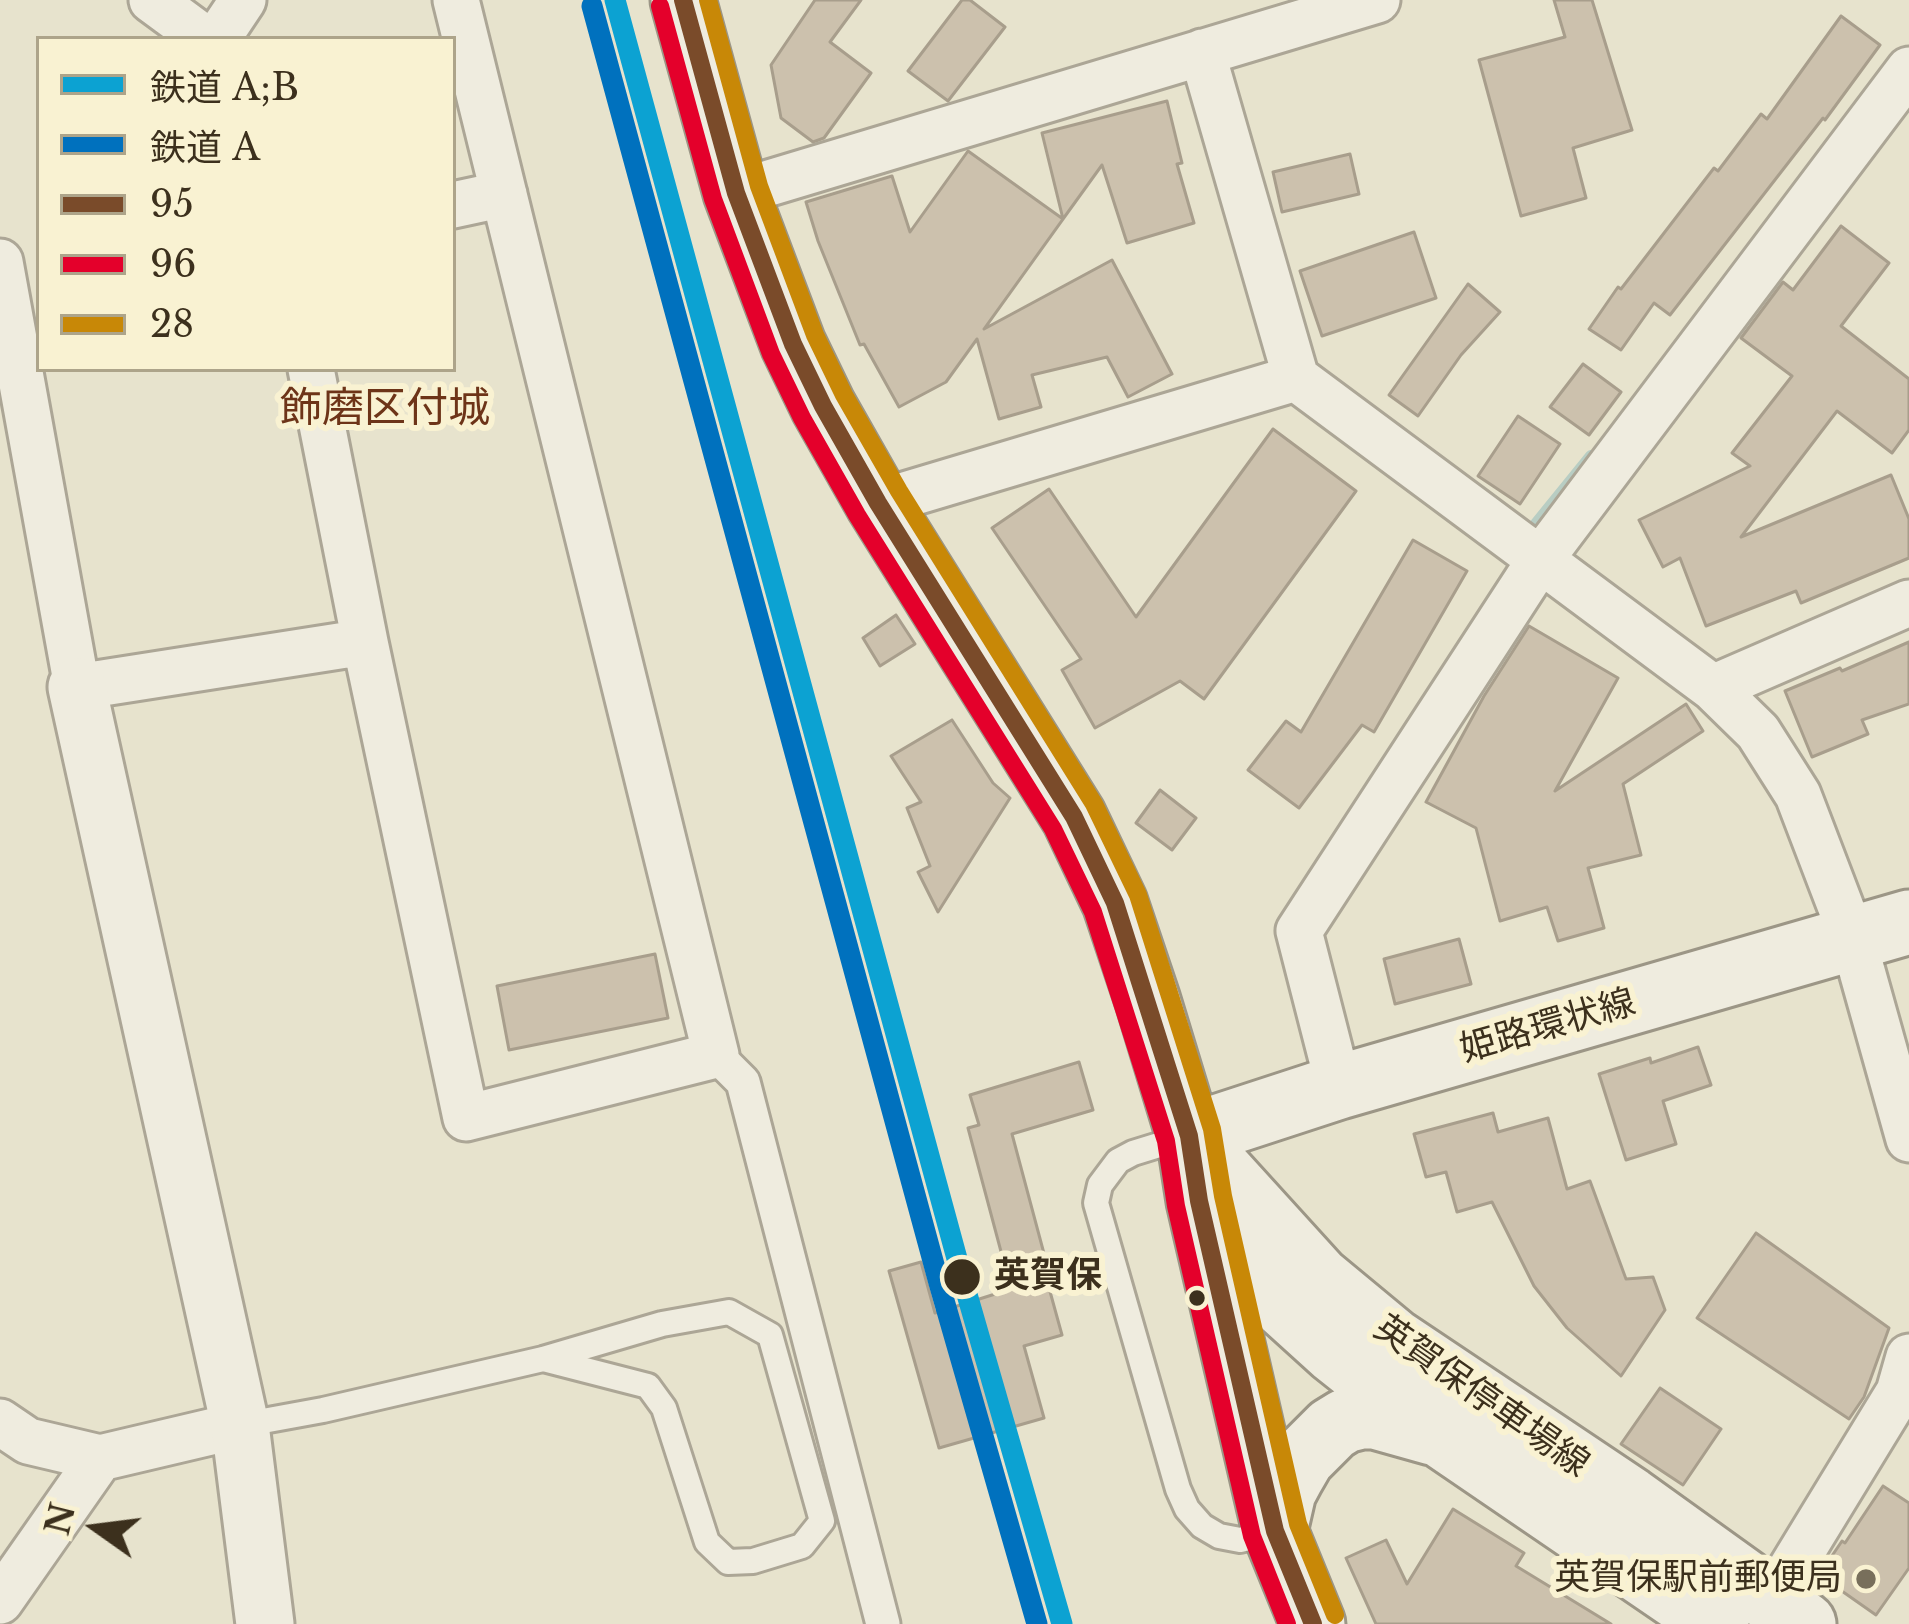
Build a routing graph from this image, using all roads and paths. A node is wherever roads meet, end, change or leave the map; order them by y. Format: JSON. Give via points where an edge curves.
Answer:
{"nodes":[{"id":1,"x":152,"y":0,"type":"edge"},
{"id":2,"x":243,"y":0,"type":"edge"},
{"id":3,"x":456,"y":0,"type":"edge"},
{"id":4,"x":683,"y":0,"type":"edge"},
{"id":5,"x":1377,"y":0,"type":"edge"},
{"id":6,"x":201,"y":36,"type":"edge"},
{"id":7,"x":219,"y":36,"type":"edge"},
{"id":8,"x":1202,"y":52,"type":"junction"},
{"id":9,"x":1909,"y":70,"type":"edge"},
{"id":10,"x":736,"y":193,"type":"junction"},
{"id":11,"x":504,"y":194,"type":"junction"},
{"id":12,"x":456,"y":204,"type":"edge"},
{"id":13,"x":15,"y":278,"type":"edge"},
{"id":14,"x":312,"y":372,"type":"edge"},
{"id":15,"x":1296,"y":378,"type":"junction"},
{"id":16,"x":878,"y":502,"type":"junction"},
{"id":17,"x":1540,"y":560,"type":"junction"},
{"id":18,"x":1909,"y":603,"type":"edge"},
{"id":19,"x":365,"y":642,"type":"junction"},
{"id":20,"x":77,"y":688,"type":"junction"},
{"id":21,"x":1713,"y":688,"type":"junction"},
{"id":22,"x":1881,"y":931,"type":"edge"},
{"id":23,"x":716,"y":1055,"type":"junction"},
{"id":24,"x":1339,"y":1087,"type":"junction"},
{"id":25,"x":1189,"y":1136,"type":"junction"},
{"id":26,"x":1909,"y":1138,"type":"edge"},
{"id":27,"x":1198,"y":1201,"type":"junction"},
{"id":28,"x":1909,"y":1358,"type":"edge"},
{"id":29,"x":543,"y":1359,"type":"junction"},
{"id":30,"x":0,"y":1422,"type":"edge"},
{"id":31,"x":239,"y":1425,"type":"junction"},
{"id":32,"x":1440,"y":1436,"type":"junction"},
{"id":33,"x":100,"y":1458,"type":"junction"},
{"id":34,"x":1275,"y":1531,"type":"junction"},
{"id":35,"x":0,"y":1601,"type":"edge"},
{"id":36,"x":1764,"y":1616,"type":"edge"},
{"id":37,"x":265,"y":1624,"type":"edge"},
{"id":38,"x":883,"y":1624,"type":"edge"},
{"id":39,"x":1313,"y":1624,"type":"edge"}],
"edges":[{"from":1,"to":6,"type":"street"},
{"from":2,"to":7,"type":"street"},
{"from":3,"to":11,"type":"street"},
{"from":4,"to":10,"type":"main road"},
{"from":5,"to":8,"type":"street"},
{"from":8,"to":10,"type":"street"},
{"from":8,"to":15,"type":"street"},
{"from":9,"to":17,"type":"street"},
{"from":10,"to":16,"type":"main road","via":[[793,344]]},
{"from":11,"to":12,"type":"street"},
{"from":11,"to":23,"type":"street"},
{"from":13,"to":20,"type":"street"},
{"from":14,"to":19,"type":"street"},
{"from":15,"to":16,"type":"street"},
{"from":15,"to":17,"type":"street"},
{"from":16,"to":25,"type":"main road","via":[[1074,818],[1114,903]]},
{"from":17,"to":21,"type":"street"},
{"from":17,"to":24,"type":"street","via":[[1299,931]]},
{"from":18,"to":21,"type":"street"},
{"from":19,"to":20,"type":"street"},
{"from":19,"to":23,"type":"street","via":[[466,1118]]},
{"from":20,"to":31,"type":"street"},
{"from":21,"to":22,"type":"street","via":[[1758,732]]},
{"from":22,"to":24,"type":"main road","name":"姫路環状線"},
{"from":22,"to":26,"type":"street"},
{"from":23,"to":38,"type":"street","via":[[743,1082]]},
{"from":24,"to":25,"type":"main road","name":"姫路環状線"},
{"from":25,"to":27,"type":"main road"},
{"from":25,"to":34,"type":"lane","via":[[1118,1161],[1096,1203],[1187,1509],[1219,1536]]},
{"from":25,"to":36,"type":"main road","name":"英賀保停車場線","via":[[1318,1278],[1394,1341],[1630,1499]]},
{"from":27,"to":32,"type":"main road","name":"英賀保停車場線","via":[[1248,1273]]},
{"from":27,"to":34,"type":"main road"},
{"from":28,"to":36,"type":"street","via":[[1899,1392]]},
{"from":29,"to":29,"type":"lane","via":[[729,1312],[770,1335],[821,1521],[802,1546],[728,1562],[707,1542],[664,1408],[648,1386]]},
{"from":29,"to":31,"type":"lane"},
{"from":30,"to":33,"type":"street","via":[[28,1441]]},
{"from":31,"to":33,"type":"street"},
{"from":31,"to":37,"type":"street"},
{"from":32,"to":34,"type":"main road","via":[[1375,1417],[1331,1429],[1303,1457]]},
{"from":32,"to":36,"type":"main road","name":"英賀保停車場線"},
{"from":33,"to":35,"type":"street"},
{"from":34,"to":39,"type":"main road"}]}
